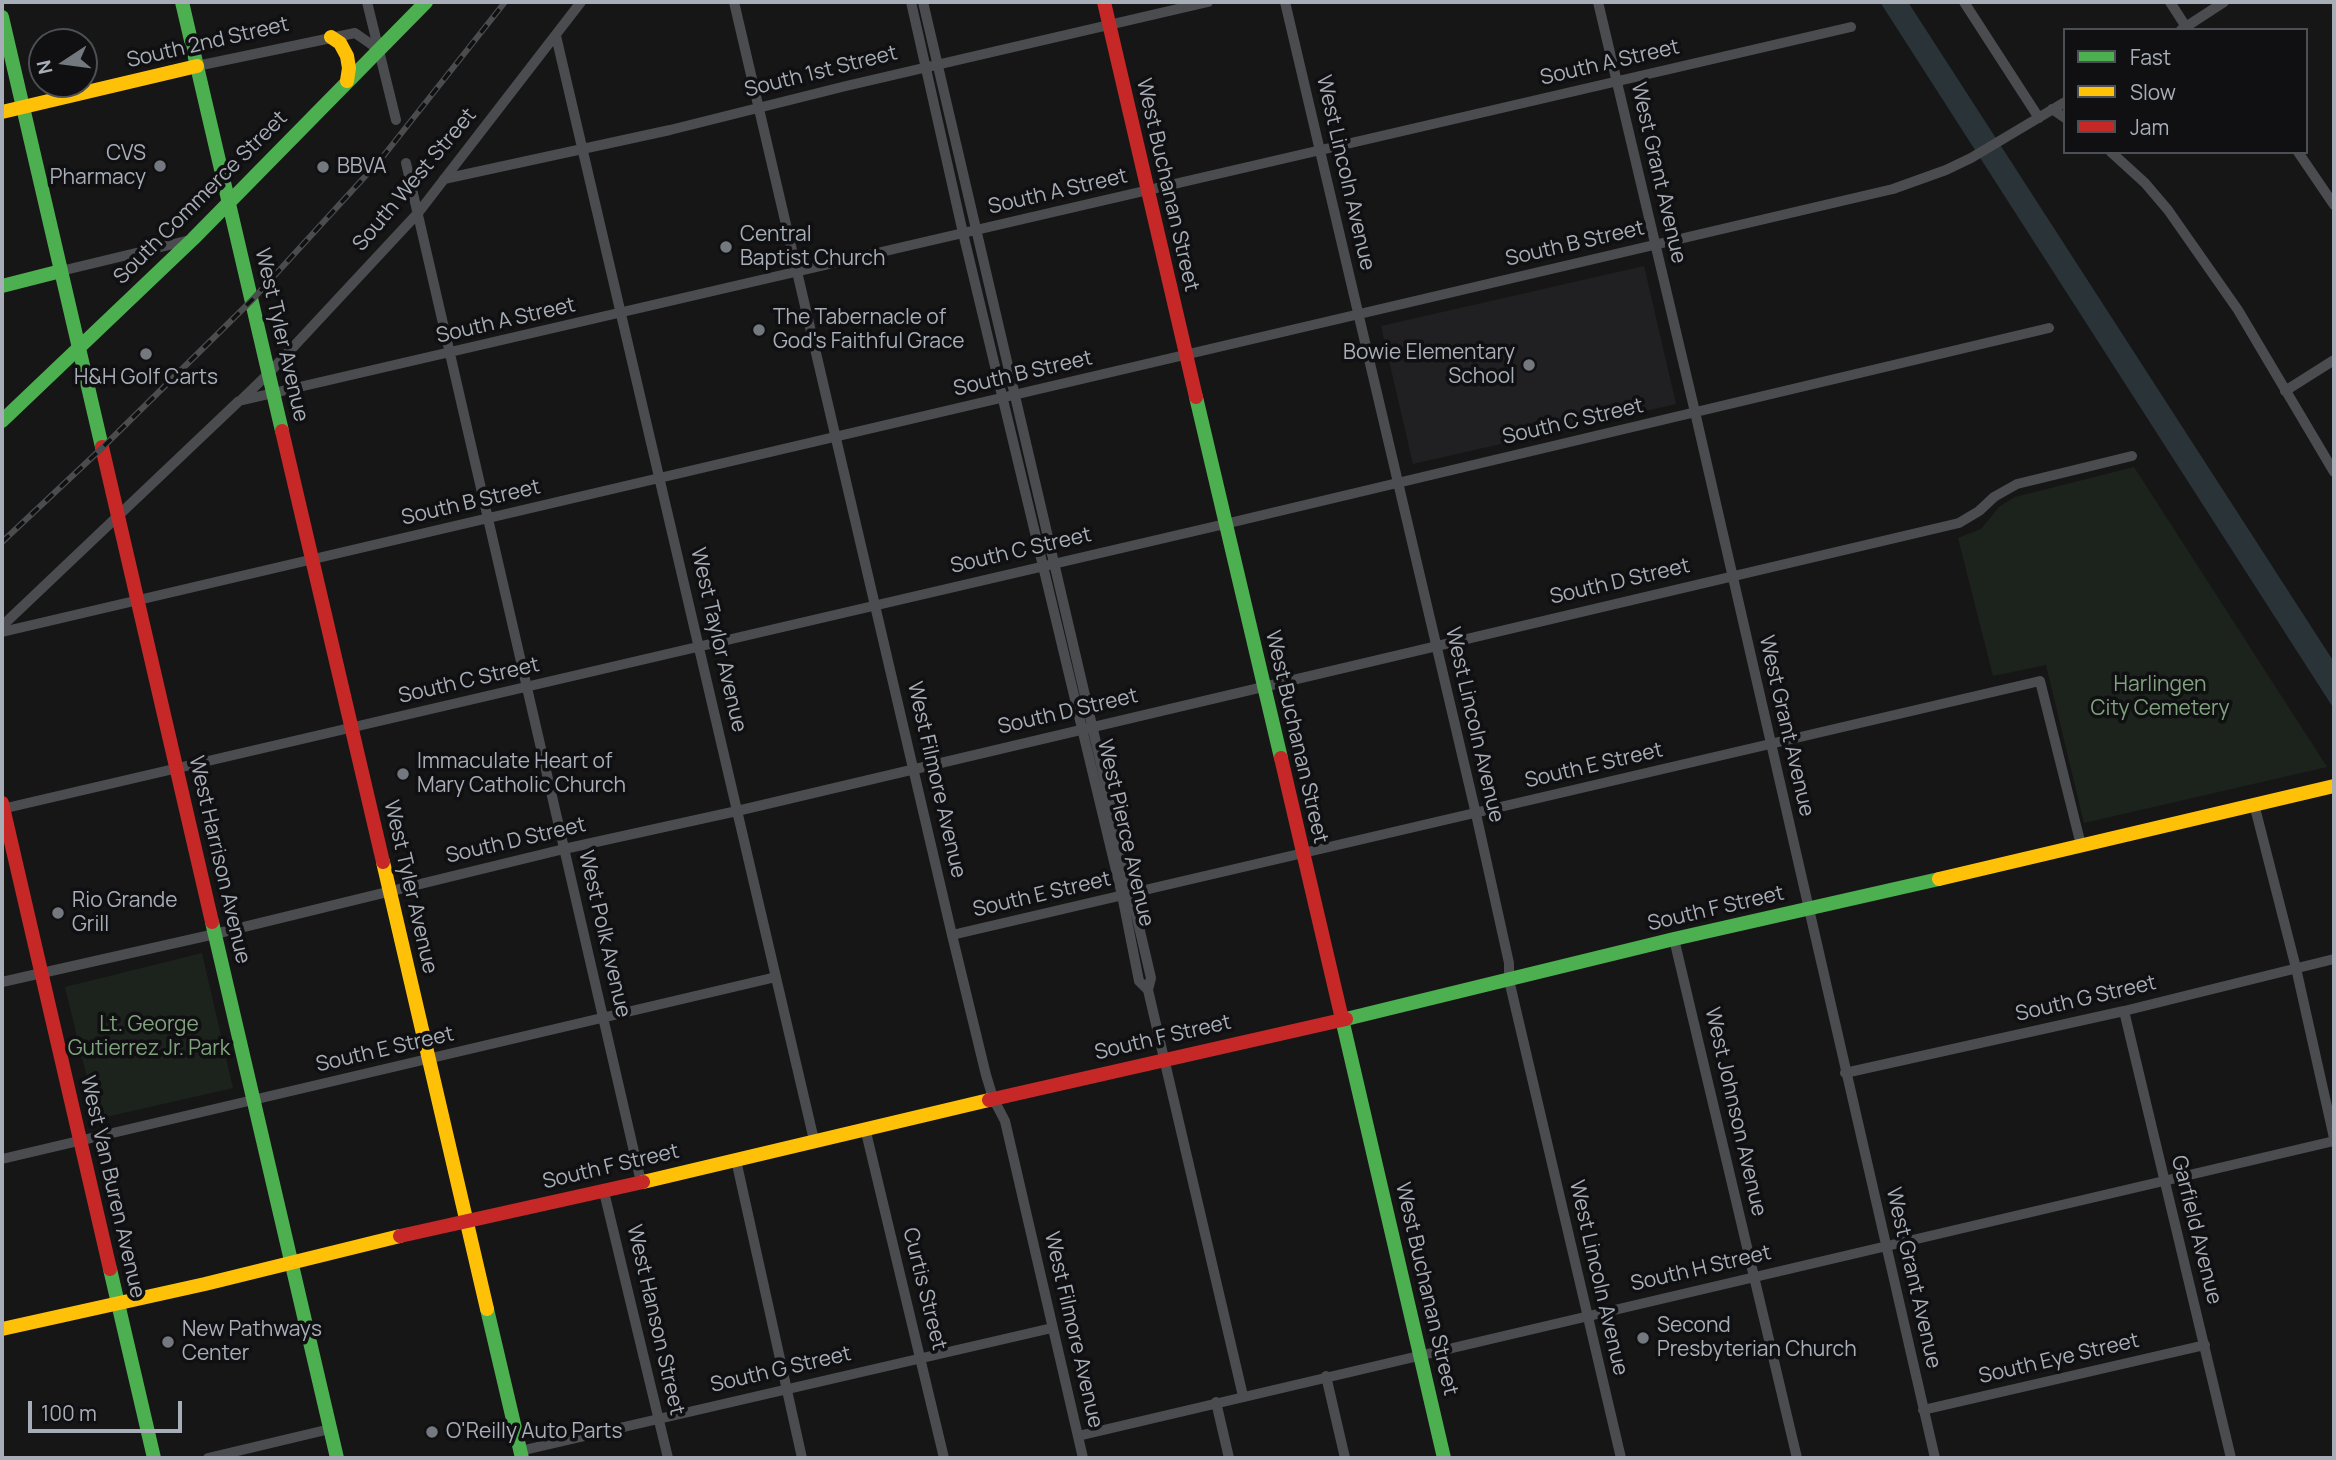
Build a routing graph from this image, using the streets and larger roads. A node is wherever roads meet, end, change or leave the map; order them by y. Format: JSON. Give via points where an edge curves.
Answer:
{"nodes":[{"id":1,"x":182,"y":2,"type":"edge"},
{"id":2,"x":367,"y":2,"type":"edge"},
{"id":3,"x":426,"y":2,"type":"edge"},
{"id":4,"x":581,"y":2,"type":"edge"},
{"id":5,"x":734,"y":2,"type":"edge"},
{"id":6,"x":911,"y":2,"type":"edge"},
{"id":7,"x":923,"y":2,"type":"edge"},
{"id":8,"x":1104,"y":2,"type":"edge"},
{"id":9,"x":1208,"y":2,"type":"edge"},
{"id":10,"x":1285,"y":2,"type":"edge"},
{"id":11,"x":1598,"y":2,"type":"edge"},
{"id":12,"x":1964,"y":2,"type":"edge"},
{"id":13,"x":2170,"y":2,"type":"edge"},
{"id":14,"x":2224,"y":2,"type":"edge"},
{"id":15,"x":2,"y":17,"type":"edge"},
{"id":16,"x":1109,"y":25,"type":"junction"},
{"id":17,"x":1851,"y":27,"type":"dead end"},
{"id":18,"x":2184,"y":28,"type":"edge"},
{"id":19,"x":2186,"y":28,"type":"edge"},
{"id":20,"x":556,"y":36,"type":"junction"},
{"id":21,"x":331,"y":37,"type":"junction"},
{"id":22,"x":378,"y":49,"type":"junction"},
{"id":23,"x":938,"y":65,"type":"junction"},
{"id":24,"x":197,"y":66,"type":"junction"},
{"id":25,"x":926,"y":68,"type":"junction"},
{"id":26,"x":1616,"y":81,"type":"junction"},
{"id":27,"x":347,"y":82,"type":"junction"},
{"id":28,"x":2063,"y":103,"type":"edge"},
{"id":29,"x":23,"y":107,"type":"junction"},
{"id":30,"x":760,"y":108,"type":"junction"},
{"id":31,"x":2052,"y":110,"type":"junction"},
{"id":32,"x":2,"y":112,"type":"edge"},
{"id":33,"x":2063,"y":117,"type":"edge"},
{"id":34,"x":2039,"y":118,"type":"junction"},
{"id":35,"x":396,"y":120,"type":"dead end"},
{"id":36,"x":584,"y":149,"type":"junction"},
{"id":37,"x":1320,"y":150,"type":"junction"},
{"id":38,"x":2112,"y":154,"type":"edge"},
{"id":39,"x":2299,"y":154,"type":"edge"},
{"id":40,"x":406,"y":163,"type":"dead end"},
{"id":41,"x":444,"y":179,"type":"junction"},
{"id":42,"x":1146,"y":191,"type":"junction"},
{"id":43,"x":229,"y":202,"type":"junction"},
{"id":44,"x":2334,"y":205,"type":"edge"},
{"id":45,"x":418,"y":213,"type":"junction"},
{"id":46,"x":976,"y":230,"type":"junction"},
{"id":47,"x":964,"y":233,"type":"junction"},
{"id":48,"x":193,"y":239,"type":"junction"},
{"id":49,"x":1655,"y":245,"type":"junction"},
{"id":50,"x":61,"y":271,"type":"junction"},
{"id":51,"x":799,"y":273,"type":"junction"},
{"id":52,"x":2,"y":286,"type":"edge"},
{"id":53,"x":621,"y":314,"type":"junction"},
{"id":54,"x":1359,"y":315,"type":"junction"},
{"id":55,"x":2049,"y":328,"type":"dead end"},
{"id":56,"x":79,"y":348,"type":"junction"},
{"id":57,"x":449,"y":354,"type":"junction"},
{"id":58,"x":1186,"y":356,"type":"junction"},
{"id":59,"x":2334,"y":360,"type":"edge"},
{"id":60,"x":269,"y":373,"type":"junction"},
{"id":61,"x":2285,"y":391,"type":"junction"},
{"id":62,"x":274,"y":394,"type":"junction"},
{"id":63,"x":1009,"y":396,"type":"junction"},
{"id":64,"x":239,"y":401,"type":"junction"},
{"id":65,"x":1695,"y":412,"type":"junction"},
{"id":66,"x":2,"y":421,"type":"edge"},
{"id":67,"x":837,"y":437,"type":"junction"},
{"id":68,"x":2132,"y":456,"type":"dead end"},
{"id":69,"x":2334,"y":472,"type":"edge"},
{"id":70,"x":661,"y":479,"type":"junction"},
{"id":71,"x":1398,"y":483,"type":"junction"},
{"id":72,"x":118,"y":514,"type":"junction"},
{"id":73,"x":488,"y":519,"type":"junction"},
{"id":74,"x":1225,"y":524,"type":"junction"},
{"id":75,"x":312,"y":560,"type":"junction"},
{"id":76,"x":1049,"y":564,"type":"junction"},
{"id":77,"x":1732,"y":576,"type":"junction"},
{"id":78,"x":138,"y":602,"type":"junction"},
{"id":79,"x":876,"y":605,"type":"junction"},
{"id":80,"x":2,"y":626,"type":"edge"},
{"id":81,"x":2,"y":632,"type":"edge"},
{"id":82,"x":1436,"y":645,"type":"junction"},
{"id":83,"x":700,"y":646,"type":"junction"},
{"id":84,"x":1263,"y":686,"type":"junction"},
{"id":85,"x":526,"y":688,"type":"junction"},
{"id":86,"x":1092,"y":726,"type":"junction"},
{"id":87,"x":351,"y":729,"type":"junction"},
{"id":88,"x":1081,"y":729,"type":"junction"},
{"id":89,"x":1770,"y":745,"type":"junction"},
{"id":90,"x":914,"y":768,"type":"junction"},
{"id":91,"x":177,"y":769,"type":"junction"},
{"id":92,"x":2334,"y":786,"type":"edge"},
{"id":93,"x":2254,"y":804,"type":"junction"},
{"id":94,"x":2,"y":807,"type":"edge"},
{"id":95,"x":737,"y":810,"type":"junction"},
{"id":96,"x":1476,"y":814,"type":"junction"},
{"id":97,"x":2081,"y":845,"type":"junction"},
{"id":98,"x":564,"y":849,"type":"junction"},
{"id":99,"x":1302,"y":855,"type":"junction"},
{"id":100,"x":390,"y":891,"type":"junction"},
{"id":101,"x":1126,"y":894,"type":"junction"},
{"id":102,"x":1808,"y":910,"type":"junction"},
{"id":103,"x":215,"y":934,"type":"junction"},
{"id":104,"x":952,"y":935,"type":"junction"},
{"id":105,"x":1674,"y":939,"type":"junction"},
{"id":106,"x":2334,"y":959,"type":"edge"},
{"id":107,"x":2296,"y":968,"type":"junction"},
{"id":108,"x":41,"y":972,"type":"junction"},
{"id":109,"x":776,"y":977,"type":"junction"},
{"id":110,"x":1509,"y":980,"type":"junction"},
{"id":111,"x":2,"y":982,"type":"edge"},
{"id":112,"x":2124,"y":1011,"type":"junction"},
{"id":113,"x":605,"y":1017,"type":"junction"},
{"id":114,"x":1340,"y":1020,"type":"junction"},
{"id":115,"x":1164,"y":1058,"type":"junction"},
{"id":116,"x":429,"y":1059,"type":"junction"},
{"id":117,"x":1846,"y":1073,"type":"junction"},
{"id":118,"x":993,"y":1098,"type":"junction"},
{"id":119,"x":254,"y":1101,"type":"junction"},
{"id":120,"x":865,"y":1128,"type":"junction"},
{"id":121,"x":814,"y":1140,"type":"junction"},
{"id":122,"x":2334,"y":1140,"type":"edge"},
{"id":123,"x":80,"y":1141,"type":"junction"},
{"id":124,"x":2,"y":1159,"type":"edge"},
{"id":125,"x":736,"y":1160,"type":"junction"},
{"id":126,"x":641,"y":1182,"type":"junction"},
{"id":127,"x":2165,"y":1182,"type":"junction"},
{"id":128,"x":604,"y":1192,"type":"junction"},
{"id":129,"x":467,"y":1220,"type":"junction"},
{"id":130,"x":1886,"y":1245,"type":"junction"},
{"id":131,"x":292,"y":1262,"type":"junction"},
{"id":132,"x":1755,"y":1276,"type":"junction"},
{"id":133,"x":117,"y":1304,"type":"junction"},
{"id":134,"x":1587,"y":1315,"type":"junction"},
{"id":135,"x":1052,"y":1328,"type":"junction"},
{"id":136,"x":2,"y":1329,"type":"edge"},
{"id":137,"x":2205,"y":1345,"type":"junction"},
{"id":138,"x":1420,"y":1354,"type":"junction"},
{"id":139,"x":921,"y":1358,"type":"junction"},
{"id":140,"x":1326,"y":1376,"type":"junction"},
{"id":141,"x":786,"y":1389,"type":"junction"},
{"id":142,"x":1242,"y":1396,"type":"junction"},
{"id":143,"x":1216,"y":1402,"type":"junction"},
{"id":144,"x":1923,"y":1410,"type":"junction"},
{"id":145,"x":658,"y":1418,"type":"junction"},
{"id":146,"x":330,"y":1429,"type":"junction"},
{"id":147,"x":1078,"y":1436,"type":"junction"},
{"id":148,"x":521,"y":1455,"type":"edge"},
{"id":149,"x":155,"y":1458,"type":"edge"},
{"id":150,"x":208,"y":1458,"type":"edge"},
{"id":151,"x":337,"y":1458,"type":"edge"},
{"id":152,"x":668,"y":1458,"type":"edge"},
{"id":153,"x":802,"y":1458,"type":"edge"},
{"id":154,"x":944,"y":1458,"type":"edge"},
{"id":155,"x":1083,"y":1458,"type":"edge"},
{"id":156,"x":1229,"y":1458,"type":"edge"},
{"id":157,"x":1345,"y":1458,"type":"edge"},
{"id":158,"x":1444,"y":1458,"type":"edge"},
{"id":159,"x":1621,"y":1458,"type":"edge"},
{"id":160,"x":1797,"y":1458,"type":"edge"},
{"id":161,"x":1935,"y":1458,"type":"edge"},
{"id":162,"x":2231,"y":1458,"type":"edge"}],
"edges":[{"from":1,"to":24,"type":"street","name":"West Tyler Avenue"},
{"from":2,"to":22,"type":"street"},
{"from":3,"to":22,"type":"street","name":"South Commerce Street"},
{"from":4,"to":20,"type":"street","name":"South West Street"},
{"from":5,"to":30,"type":"street","name":"West Filmore Avenue"},
{"from":6,"to":25,"type":"street","name":"West Pierce Avenue"},
{"from":7,"to":23,"type":"street","name":"West Pierce Avenue"},
{"from":8,"to":16,"type":"street","name":"West Buchanan Street"},
{"from":9,"to":16,"type":"street","name":"South 1st Street"},
{"from":10,"to":37,"type":"street","name":"West Lincoln Avenue"},
{"from":11,"to":26,"type":"street","name":"West Grant Avenue"},
{"from":12,"to":34,"type":"street"},
{"from":13,"to":18,"type":"street"},
{"from":14,"to":19,"type":"street"},
{"from":15,"to":29,"type":"street","name":"West Harrison Avenue"},
{"from":16,"to":23,"type":"street","name":"South 1st Street"},
{"from":16,"to":42,"type":"street","name":"West Buchanan Street"},
{"from":17,"to":26,"type":"street","name":"South A Street"},
{"from":20,"to":36,"type":"street","name":"West Taylor Avenue"},
{"from":20,"to":41,"type":"street","name":"South West Street"},
{"from":21,"to":22,"type":"street","name":"South 2nd Street","via":[[355,33]]},
{"from":21,"to":24,"type":"street","name":"South 2nd Street"},
{"from":21,"to":27,"type":"street","via":[[347,56]]},
{"from":22,"to":27,"type":"street","name":"South Commerce Street"},
{"from":22,"to":35,"type":"street"},
{"from":23,"to":25,"type":"street","name":"South 1st Street"},
{"from":23,"to":46,"type":"street","name":"West Pierce Avenue"},
{"from":24,"to":29,"type":"street","name":"South 2nd Street"},
{"from":24,"to":43,"type":"street","name":"West Tyler Avenue"},
{"from":25,"to":30,"type":"street","name":"South 1st Street"},
{"from":25,"to":47,"type":"street","name":"West Pierce Avenue"},
{"from":26,"to":37,"type":"street","name":"South A Street"},
{"from":26,"to":49,"type":"street","name":"West Grant Avenue"},
{"from":27,"to":43,"type":"street","name":"South Commerce Street"},
{"from":28,"to":31,"type":"street"},
{"from":29,"to":32,"type":"street","name":"South 2nd Street"},
{"from":29,"to":50,"type":"street","name":"West Harrison Avenue"},
{"from":30,"to":36,"type":"street","name":"South 1st Street"},
{"from":30,"to":51,"type":"street","name":"West Filmore Avenue"},
{"from":31,"to":33,"type":"street"},
{"from":31,"to":34,"type":"street","name":"South B Street"},
{"from":34,"to":49,"type":"street","name":"South B Street","via":[[1946,170],[1893,189]]},
{"from":36,"to":41,"type":"street","name":"South 1st Street"},
{"from":36,"to":53,"type":"street","name":"West Taylor Avenue"},
{"from":37,"to":42,"type":"street","name":"South A Street"},
{"from":37,"to":54,"type":"street","name":"West Lincoln Avenue"},
{"from":38,"to":61,"type":"street","via":[[2168,211],[2238,310]]},
{"from":39,"to":44,"type":"street"},
{"from":40,"to":45,"type":"street","name":"West Polk Avenue"},
{"from":41,"to":45,"type":"street","name":"South West Street"},
{"from":42,"to":46,"type":"street","name":"South A Street"},
{"from":42,"to":58,"type":"street","name":"West Buchanan Street"},
{"from":43,"to":48,"type":"street","name":"South Commerce Street"},
{"from":43,"to":60,"type":"street","name":"West Tyler Avenue"},
{"from":45,"to":57,"type":"street","name":"West Polk Avenue"},
{"from":45,"to":60,"type":"street","name":"South West Street"},
{"from":46,"to":47,"type":"street","name":"South A Street"},
{"from":46,"to":63,"type":"street","name":"West Pierce Avenue"},
{"from":47,"to":51,"type":"street","name":"South A Street"},
{"from":47,"to":63,"type":"street","name":"West Pierce Avenue"},
{"from":48,"to":50,"type":"street"},
{"from":48,"to":56,"type":"street","name":"South Commerce Street"},
{"from":49,"to":54,"type":"street","name":"South B Street"},
{"from":49,"to":65,"type":"street","name":"West Grant Avenue"},
{"from":50,"to":52,"type":"street"},
{"from":50,"to":56,"type":"street","name":"West Harrison Avenue"},
{"from":51,"to":53,"type":"street","name":"South A Street"},
{"from":51,"to":67,"type":"street","name":"West Filmore Avenue"},
{"from":53,"to":57,"type":"street","name":"South A Street"},
{"from":53,"to":70,"type":"street","name":"West Taylor Avenue"},
{"from":54,"to":58,"type":"street","name":"South B Street"},
{"from":54,"to":71,"type":"street","name":"West Lincoln Avenue"},
{"from":55,"to":65,"type":"street","name":"South C Street"},
{"from":56,"to":66,"type":"street","name":"South Commerce Street"},
{"from":56,"to":72,"type":"street","name":"West Harrison Avenue"},
{"from":57,"to":62,"type":"street","name":"South A Street"},
{"from":57,"to":73,"type":"street","name":"West Polk Avenue"},
{"from":58,"to":63,"type":"street","name":"South B Street"},
{"from":58,"to":74,"type":"street","name":"West Buchanan Street"},
{"from":59,"to":61,"type":"street"},
{"from":60,"to":62,"type":"street","name":"West Tyler Avenue"},
{"from":60,"to":64,"type":"street","name":"South West Street"},
{"from":61,"to":69,"type":"street"},
{"from":62,"to":64,"type":"street"},
{"from":62,"to":75,"type":"street","name":"West Tyler Avenue"},
{"from":63,"to":67,"type":"street","name":"South B Street"},
{"from":63,"to":76,"type":"street","name":"West Pierce Avenue"},
{"from":64,"to":72,"type":"street"},
{"from":65,"to":71,"type":"street","name":"South C Street"},
{"from":65,"to":77,"type":"street","name":"West Grant Avenue"},
{"from":67,"to":70,"type":"street","name":"South B Street"},
{"from":67,"to":79,"type":"street","name":"West Filmore Avenue"},
{"from":68,"to":77,"type":"street","name":"South D Street","via":[[2017,484],[1959,523]]},
{"from":70,"to":73,"type":"street","name":"South B Street"},
{"from":70,"to":83,"type":"street","name":"West Taylor Avenue"},
{"from":71,"to":74,"type":"street","name":"South C Street"},
{"from":71,"to":82,"type":"street","name":"West Lincoln Avenue"},
{"from":72,"to":78,"type":"street","name":"West Harrison Avenue"},
{"from":72,"to":80,"type":"street"},
{"from":73,"to":75,"type":"street","name":"South B Street"},
{"from":73,"to":85,"type":"street","name":"West Polk Avenue"},
{"from":74,"to":76,"type":"street","name":"South C Street"},
{"from":74,"to":84,"type":"street","name":"West Buchanan Street"},
{"from":75,"to":78,"type":"street","name":"South B Street"},
{"from":75,"to":87,"type":"street","name":"West Tyler Avenue"},
{"from":76,"to":79,"type":"street","name":"South C Street"},
{"from":76,"to":86,"type":"street","name":"West Pierce Avenue"},
{"from":76,"to":88,"type":"street","name":"West Pierce Avenue"},
{"from":77,"to":82,"type":"street","name":"South D Street"},
{"from":77,"to":89,"type":"street","name":"West Grant Avenue"},
{"from":78,"to":81,"type":"street","name":"South B Street"},
{"from":78,"to":91,"type":"street","name":"West Harrison Avenue"},
{"from":79,"to":83,"type":"street","name":"South C Street"},
{"from":79,"to":90,"type":"street","name":"West Filmore Avenue"},
{"from":82,"to":84,"type":"street","name":"South D Street"},
{"from":82,"to":96,"type":"street","name":"West Lincoln Avenue"},
{"from":83,"to":85,"type":"street","name":"South C Street"},
{"from":83,"to":95,"type":"street","name":"West Taylor Avenue"},
{"from":84,"to":86,"type":"street","name":"South D Street"},
{"from":84,"to":99,"type":"street","name":"West Buchanan Street"},
{"from":85,"to":87,"type":"street","name":"South C Street"},
{"from":85,"to":98,"type":"street","name":"West Polk Avenue"},
{"from":86,"to":88,"type":"street","name":"South D Street"},
{"from":86,"to":101,"type":"street","name":"West Pierce Avenue"},
{"from":87,"to":91,"type":"street","name":"South C Street"},
{"from":87,"to":100,"type":"street","name":"West Tyler Avenue"},
{"from":88,"to":90,"type":"street","name":"South D Street"},
{"from":88,"to":101,"type":"street","name":"West Pierce Avenue"},
{"from":89,"to":96,"type":"street","name":"South E Street"},
{"from":89,"to":97,"type":"street","name":"South E Street","via":[[2040,681]]},
{"from":89,"to":102,"type":"street","name":"West Grant Avenue"},
{"from":90,"to":95,"type":"street","name":"South D Street"},
{"from":90,"to":104,"type":"street","name":"West Filmore Avenue"},
{"from":91,"to":94,"type":"street","name":"South C Street"},
{"from":91,"to":103,"type":"street","name":"West Harrison Avenue"},
{"from":92,"to":93,"type":"street","name":"South F Street"},
{"from":93,"to":97,"type":"street","name":"South F Street"},
{"from":93,"to":107,"type":"street"},
{"from":94,"to":108,"type":"street","name":"West Van Buren Avenue"},
{"from":95,"to":98,"type":"street","name":"South D Street"},
{"from":95,"to":109,"type":"street","name":"West Taylor Avenue"},
{"from":96,"to":99,"type":"street","name":"South E Street"},
{"from":96,"to":110,"type":"street","name":"West Lincoln Avenue"},
{"from":97,"to":102,"type":"street","name":"South F Street"},
{"from":98,"to":100,"type":"street","name":"South D Street"},
{"from":98,"to":113,"type":"street","name":"West Polk Avenue"},
{"from":99,"to":101,"type":"street","name":"South E Street"},
{"from":99,"to":114,"type":"street","name":"West Buchanan Street"},
{"from":100,"to":103,"type":"street","name":"South D Street"},
{"from":100,"to":116,"type":"street","name":"West Tyler Avenue"},
{"from":101,"to":104,"type":"street","name":"South E Street"},
{"from":101,"to":115,"type":"street","name":"West Pierce Avenue","via":[[1151,978],[1148,990]]},
{"from":102,"to":105,"type":"street","name":"South F Street"},
{"from":102,"to":117,"type":"street","name":"West Grant Avenue"},
{"from":103,"to":108,"type":"street","name":"South D Street"},
{"from":103,"to":119,"type":"street","name":"West Harrison Avenue"},
{"from":104,"to":118,"type":"street","name":"West Filmore Avenue"},
{"from":105,"to":110,"type":"street","name":"South F Street"},
{"from":105,"to":132,"type":"street","name":"West Johnson Avenue"},
{"from":106,"to":107,"type":"street","name":"South G Street"},
{"from":107,"to":112,"type":"street","name":"South G Street"},
{"from":107,"to":122,"type":"street"},
{"from":108,"to":111,"type":"street","name":"South D Street"},
{"from":108,"to":123,"type":"street","name":"West Van Buren Avenue"},
{"from":109,"to":113,"type":"street","name":"South E Street"},
{"from":109,"to":121,"type":"street","name":"West Taylor Avenue"},
{"from":110,"to":114,"type":"street","name":"South F Street"},
{"from":110,"to":134,"type":"street","name":"West Lincoln Avenue"},
{"from":112,"to":117,"type":"street","name":"South G Street"},
{"from":112,"to":127,"type":"street","name":"Garfield Avenue"},
{"from":113,"to":116,"type":"street","name":"South E Street"},
{"from":113,"to":126,"type":"street","name":"West Polk Avenue"},
{"from":114,"to":115,"type":"street","name":"South F Street"},
{"from":114,"to":138,"type":"street","name":"West Buchanan Street"},
{"from":115,"to":118,"type":"street","name":"South F Street"},
{"from":115,"to":142,"type":"street","name":"West Pierce Avenue"},
{"from":116,"to":119,"type":"street","name":"South E Street"},
{"from":116,"to":129,"type":"street","name":"West Tyler Avenue"},
{"from":117,"to":130,"type":"street","name":"West Grant Avenue"},
{"from":118,"to":120,"type":"street","name":"South F Street"},
{"from":118,"to":135,"type":"street","name":"West Filmore Avenue","via":[[1005,1121]]},
{"from":119,"to":123,"type":"street","name":"South E Street"},
{"from":119,"to":131,"type":"street","name":"West Harrison Avenue"},
{"from":120,"to":121,"type":"street","name":"South F Street"},
{"from":120,"to":139,"type":"street","name":"Curtis Street"},
{"from":121,"to":125,"type":"street","name":"South F Street"},
{"from":122,"to":127,"type":"street","name":"South H Street"},
{"from":123,"to":124,"type":"street","name":"South E Street"},
{"from":123,"to":133,"type":"street","name":"West Van Buren Avenue"},
{"from":125,"to":126,"type":"street","name":"South F Street"},
{"from":125,"to":141,"type":"street"},
{"from":126,"to":128,"type":"street","name":"South F Street"},
{"from":127,"to":130,"type":"street","name":"South H Street"},
{"from":127,"to":137,"type":"street","name":"Garfield Avenue"},
{"from":128,"to":129,"type":"street","name":"South F Street"},
{"from":128,"to":145,"type":"street","name":"West Hanson Street"},
{"from":129,"to":131,"type":"street","name":"South F Street"},
{"from":129,"to":148,"type":"street","name":"West Tyler Avenue"},
{"from":130,"to":132,"type":"street","name":"South H Street"},
{"from":130,"to":144,"type":"street","name":"West Grant Avenue"},
{"from":131,"to":133,"type":"street","name":"South F Street"},
{"from":131,"to":146,"type":"street","name":"West Harrison Avenue"},
{"from":132,"to":134,"type":"street","name":"South H Street"},
{"from":132,"to":160,"type":"street","name":"West Johnson Avenue"},
{"from":133,"to":136,"type":"street","name":"South F Street"},
{"from":133,"to":149,"type":"street","name":"West Van Buren Avenue"},
{"from":134,"to":138,"type":"street","name":"South H Street"},
{"from":134,"to":159,"type":"street","name":"West Lincoln Avenue"},
{"from":135,"to":139,"type":"street","name":"South G Street"},
{"from":135,"to":147,"type":"street","name":"West Filmore Avenue"},
{"from":137,"to":144,"type":"street","name":"South Eye Street"},
{"from":137,"to":162,"type":"street","name":"Garfield Avenue"},
{"from":138,"to":140,"type":"street","name":"South H Street"},
{"from":138,"to":158,"type":"street","name":"West Buchanan Street"},
{"from":139,"to":141,"type":"street","name":"South G Street"},
{"from":139,"to":154,"type":"street","name":"Curtis Street"},
{"from":140,"to":142,"type":"street","name":"South H Street"},
{"from":140,"to":157,"type":"street"},
{"from":141,"to":145,"type":"street","name":"South G Street"},
{"from":141,"to":153,"type":"street"},
{"from":142,"to":143,"type":"street","name":"South H Street"},
{"from":143,"to":147,"type":"street","name":"South H Street"},
{"from":143,"to":156,"type":"street"},
{"from":144,"to":161,"type":"street","name":"West Grant Avenue"},
{"from":145,"to":148,"type":"street","name":"South G Street"},
{"from":145,"to":152,"type":"street","name":"West Hanson Street"},
{"from":146,"to":150,"type":"street"},
{"from":146,"to":151,"type":"street","name":"West Harrison Avenue"},
{"from":147,"to":155,"type":"street","name":"West Filmore Avenue"}]}
